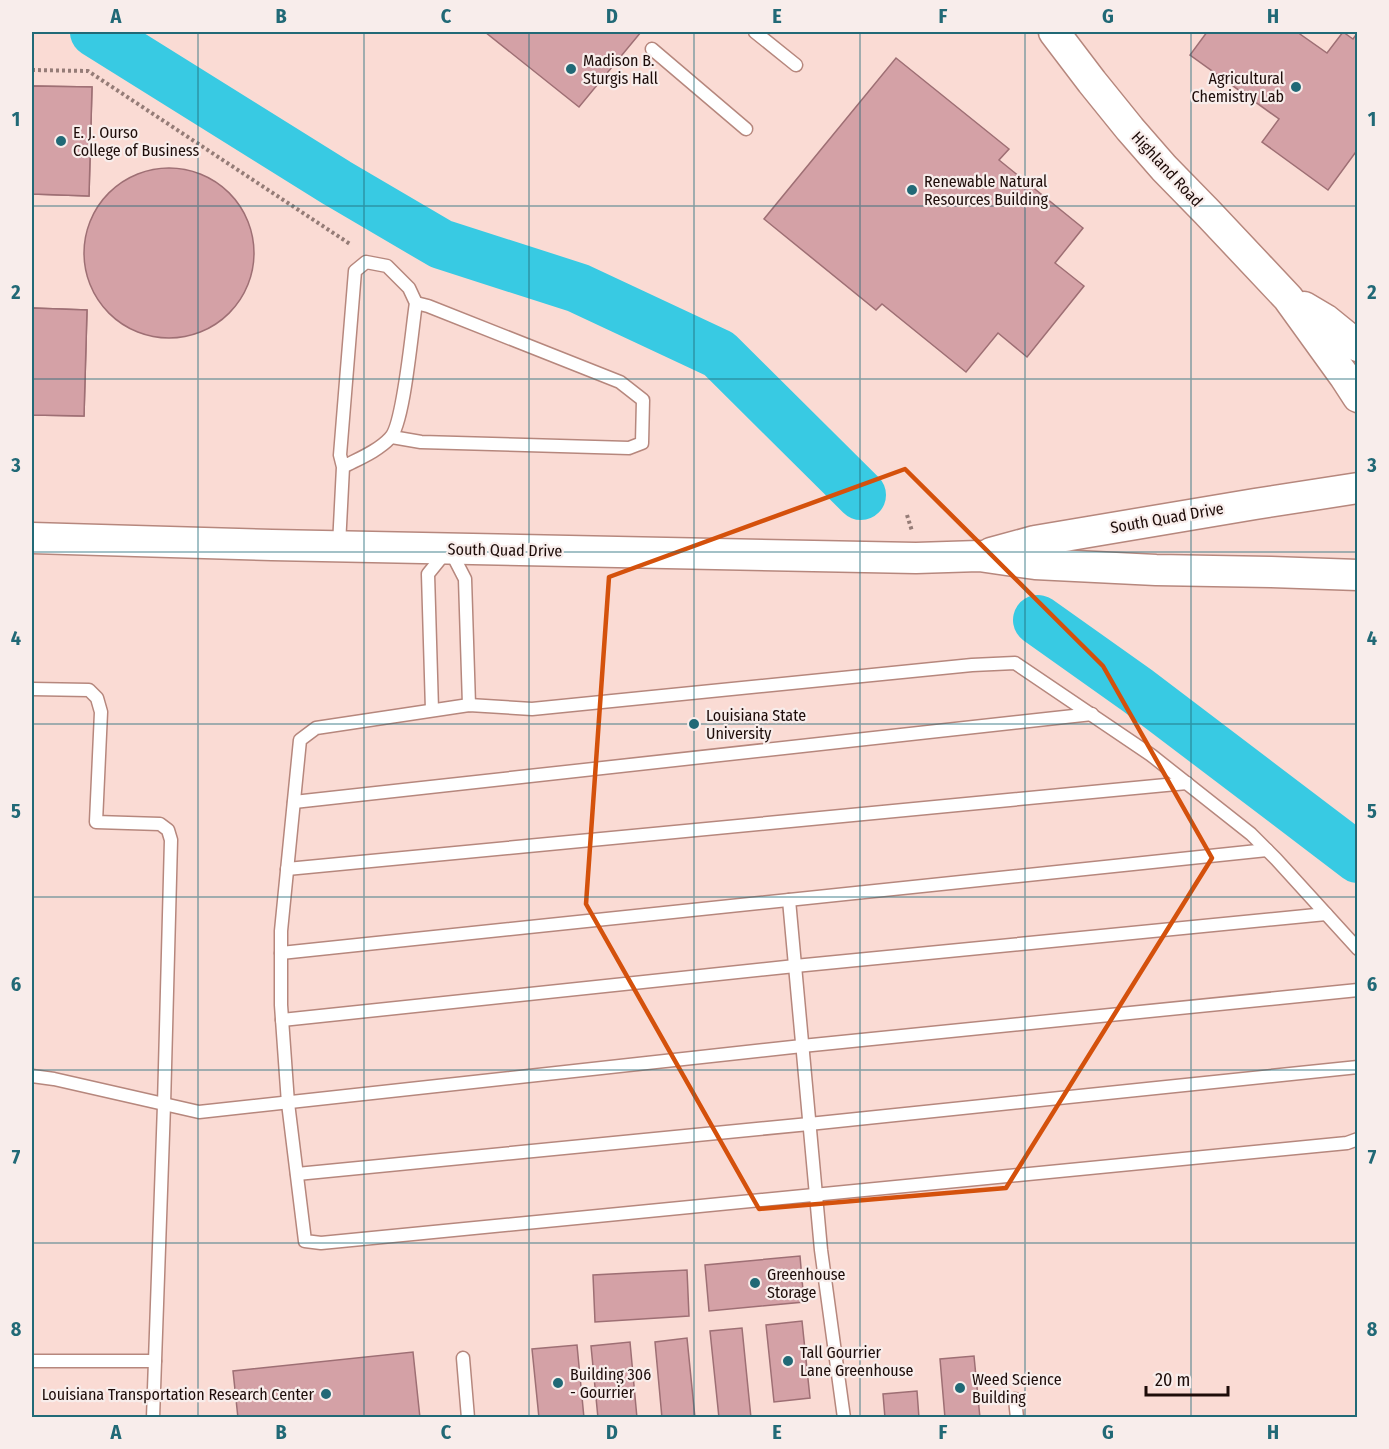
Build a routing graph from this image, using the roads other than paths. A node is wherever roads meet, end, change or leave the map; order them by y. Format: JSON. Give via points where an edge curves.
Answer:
{"nodes":[{"id":1,"x":756,"y":32,"type":"edge"},
{"id":2,"x":1054,"y":32,"type":"edge"},
{"id":3,"x":652,"y":49,"type":"dead end"},
{"id":4,"x":796,"y":64,"type":"dead end"},
{"id":5,"x":746,"y":129,"type":"dead end"},
{"id":6,"x":1288,"y":298,"type":"junction"},
{"id":7,"x":416,"y":303,"type":"junction"},
{"id":8,"x":1358,"y":346,"type":"edge"},
{"id":9,"x":1358,"y":397,"type":"edge"},
{"id":10,"x":392,"y":437,"type":"junction"},
{"id":11,"x":343,"y":467,"type":"junction"},
{"id":12,"x":1358,"y":488,"type":"edge"},
{"id":13,"x":32,"y":538,"type":"edge"},
{"id":14,"x":339,"y":546,"type":"junction"},
{"id":15,"x":449,"y":548,"type":"junction"},
{"id":16,"x":979,"y":556,"type":"junction"},
{"id":17,"x":1358,"y":575,"type":"edge"},
{"id":18,"x":32,"y":689,"type":"edge"},
{"id":19,"x":469,"y":705,"type":"junction"},
{"id":20,"x":432,"y":710,"type":"junction"},
{"id":21,"x":1092,"y":714,"type":"junction"},
{"id":22,"x":1187,"y":783,"type":"junction"},
{"id":23,"x":294,"y":802,"type":"junction"},
{"id":24,"x":1267,"y":850,"type":"junction"},
{"id":25,"x":287,"y":869,"type":"junction"},
{"id":26,"x":789,"y":900,"type":"junction"},
{"id":27,"x":1326,"y":914,"type":"junction"},
{"id":28,"x":1358,"y":949,"type":"edge"},
{"id":29,"x":281,"y":953,"type":"junction"},
{"id":30,"x":795,"y":966,"type":"junction"},
{"id":31,"x":1358,"y":990,"type":"edge"},
{"id":32,"x":282,"y":1020,"type":"junction"},
{"id":33,"x":802,"y":1046,"type":"junction"},
{"id":34,"x":1358,"y":1067,"type":"edge"},
{"id":35,"x":32,"y":1076,"type":"edge"},
{"id":36,"x":288,"y":1103,"type":"junction"},
{"id":37,"x":164,"y":1105,"type":"junction"},
{"id":38,"x":809,"y":1124,"type":"junction"},
{"id":39,"x":1358,"y":1139,"type":"edge"},
{"id":40,"x":297,"y":1174,"type":"junction"},
{"id":41,"x":816,"y":1195,"type":"junction"},
{"id":42,"x":463,"y":1358,"type":"dead end"},
{"id":43,"x":32,"y":1361,"type":"edge"},
{"id":44,"x":155,"y":1361,"type":"junction"},
{"id":45,"x":1015,"y":1399,"type":"dead end"},
{"id":46,"x":153,"y":1418,"type":"edge"},
{"id":47,"x":468,"y":1418,"type":"edge"},
{"id":48,"x":844,"y":1418,"type":"edge"},
{"id":49,"x":1017,"y":1418,"type":"edge"}],
"edges":[{"from":1,"to":4,"type":"lane"},
{"from":2,"to":6,"type":"street","name":"Highland Road","via":[[1143,145]]},
{"from":3,"to":5,"type":"lane"},
{"from":6,"to":8,"type":"street","name":"Highland Road","via":[[1326,320]]},
{"from":6,"to":9,"type":"street","name":"Highland Road"},
{"from":7,"to":10,"type":"lane","via":[[401,414]]},
{"from":7,"to":10,"type":"lane","via":[[620,382],[643,400],[642,443],[629,448],[421,442]]},
{"from":7,"to":11,"type":"lane","via":[[409,288],[387,266],[366,262],[355,271],[340,455]]},
{"from":10,"to":11,"type":"lane"},
{"from":11,"to":14,"type":"lane"},
{"from":12,"to":16,"type":"street","name":"South Quad Drive","via":[[1035,541]]},
{"from":13,"to":14,"type":"street","name":"South Quad Drive"},
{"from":14,"to":15,"type":"street","name":"South Quad Drive"},
{"from":15,"to":16,"type":"street","name":"South Quad Drive"},
{"from":15,"to":19,"type":"lane","via":[[465,579]]},
{"from":15,"to":20,"type":"lane","via":[[428,574]]},
{"from":16,"to":17,"type":"street","name":"South Quad Drive","via":[[1035,564]]},
{"from":18,"to":37,"type":"lane","via":[[89,690],[97,698],[101,712],[96,822],[160,824],[168,830],[171,840]]},
{"from":19,"to":20,"type":"lane"},
{"from":19,"to":21,"type":"lane","via":[[532,709],[1016,663]]},
{"from":20,"to":23,"type":"lane","via":[[316,728],[300,740]]},
{"from":21,"to":22,"type":"lane"},
{"from":21,"to":23,"type":"lane"},
{"from":22,"to":24,"type":"lane"},
{"from":22,"to":25,"type":"lane"},
{"from":23,"to":25,"type":"lane"},
{"from":24,"to":26,"type":"lane"},
{"from":24,"to":27,"type":"lane"},
{"from":25,"to":29,"type":"lane"},
{"from":26,"to":29,"type":"lane"},
{"from":26,"to":30,"type":"lane"},
{"from":27,"to":28,"type":"lane"},
{"from":27,"to":30,"type":"lane"},
{"from":29,"to":32,"type":"lane"},
{"from":30,"to":32,"type":"lane"},
{"from":30,"to":33,"type":"lane"},
{"from":31,"to":33,"type":"lane"},
{"from":32,"to":36,"type":"lane"},
{"from":33,"to":36,"type":"lane"},
{"from":33,"to":38,"type":"lane"},
{"from":34,"to":38,"type":"lane"},
{"from":35,"to":37,"type":"lane"},
{"from":36,"to":37,"type":"lane","via":[[199,1112]]},
{"from":36,"to":40,"type":"lane"},
{"from":37,"to":44,"type":"lane"},
{"from":38,"to":40,"type":"lane"},
{"from":38,"to":41,"type":"lane"},
{"from":39,"to":41,"type":"lane"},
{"from":40,"to":41,"type":"lane","via":[[305,1241],[321,1243]]},
{"from":41,"to":48,"type":"lane"},
{"from":42,"to":47,"type":"lane"},
{"from":43,"to":44,"type":"lane"},
{"from":44,"to":46,"type":"lane"},
{"from":45,"to":49,"type":"lane"}]}
